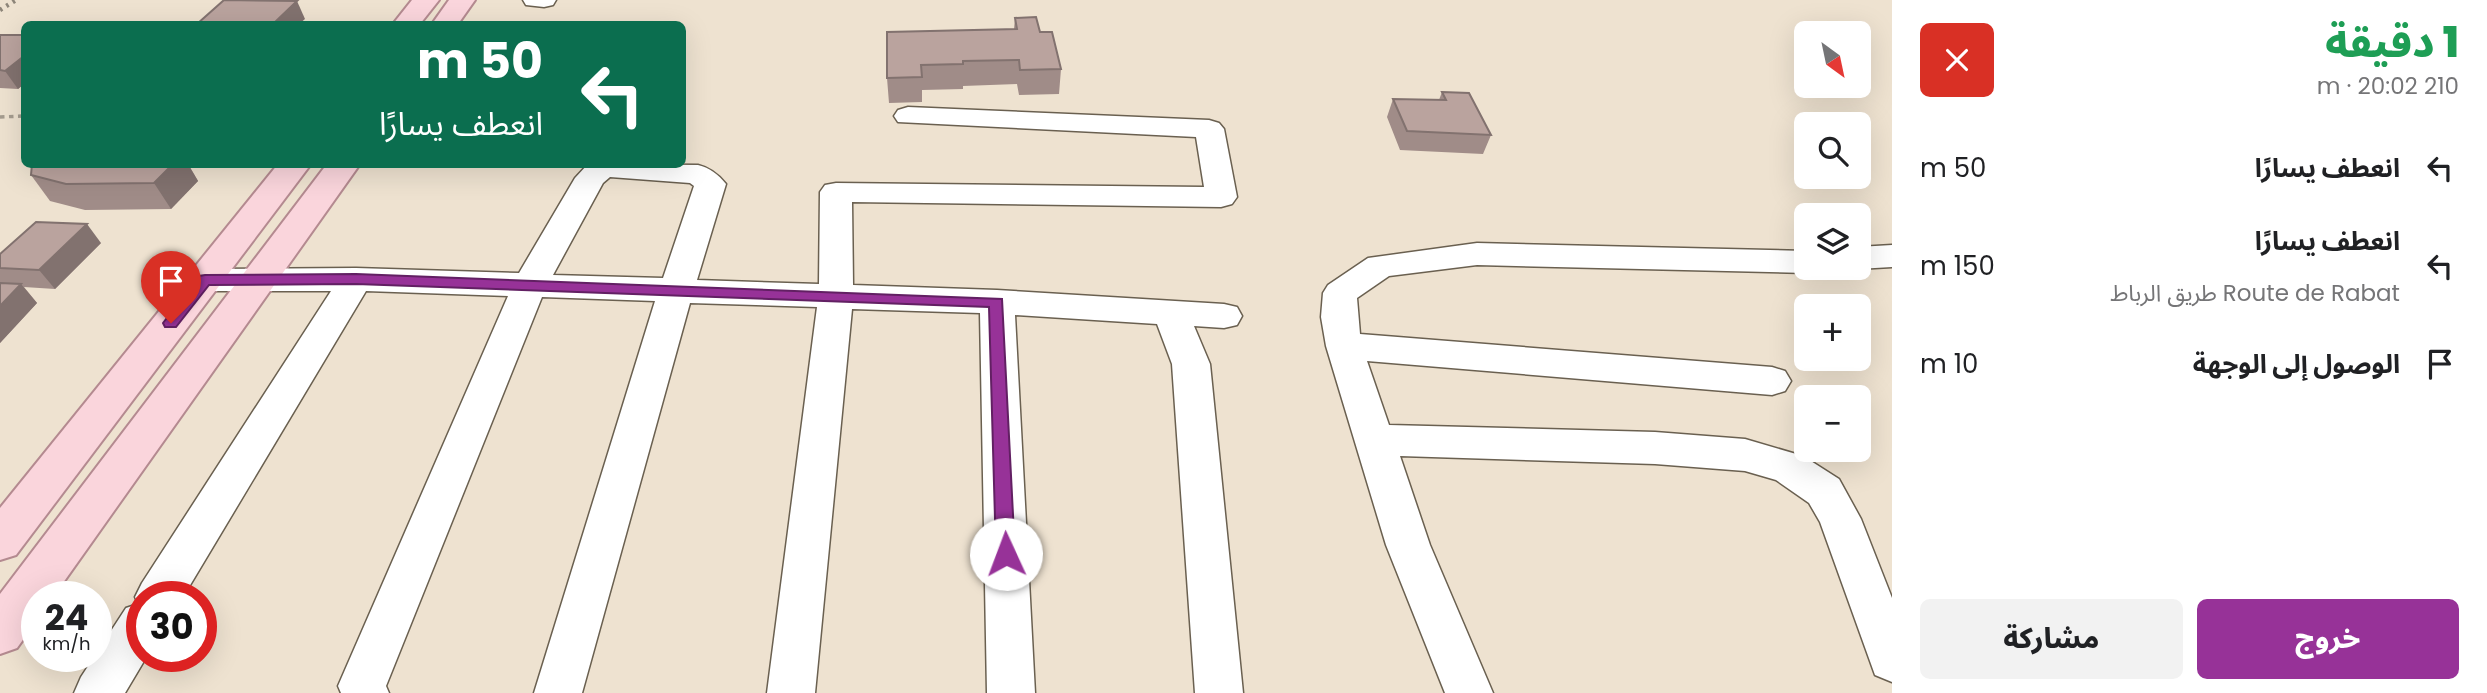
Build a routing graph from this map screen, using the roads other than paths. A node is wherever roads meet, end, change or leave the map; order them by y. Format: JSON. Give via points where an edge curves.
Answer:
{"nodes":[{"id":1,"x":426,"y":0,"type":"edge"},
{"id":2,"x":462,"y":0,"type":"edge"},
{"id":3,"x":535,"y":0,"type":"edge"},
{"id":4,"x":544,"y":0,"type":"edge"},
{"id":5,"x":408,"y":21,"type":"edge"},
{"id":6,"x":446,"y":21,"type":"edge"},
{"id":7,"x":908,"y":117,"type":"dead end"},
{"id":8,"x":292,"y":168,"type":"edge"},
{"id":9,"x":341,"y":168,"type":"edge"},
{"id":10,"x":1892,"y":256,"type":"edge"},
{"id":11,"x":1871,"y":257,"type":"edge"},
{"id":12,"x":1794,"y":262,"type":"edge"},
{"id":13,"x":356,"y":279,"type":"junction"},
{"id":14,"x":205,"y":280,"type":"junction"},
{"id":15,"x":260,"y":281,"type":"junction"},
{"id":16,"x":530,"y":285,"type":"junction"},
{"id":17,"x":676,"y":290,"type":"junction"},
{"id":18,"x":836,"y":297,"type":"junction"},
{"id":19,"x":997,"y":302,"type":"junction"},
{"id":20,"x":1171,"y":313,"type":"junction"},
{"id":21,"x":1224,"y":316,"type":"dead end"},
{"id":22,"x":1344,"y":346,"type":"junction"},
{"id":23,"x":1772,"y":381,"type":"dead end"},
{"id":24,"x":1376,"y":440,"type":"junction"},
{"id":25,"x":0,"y":541,"type":"edge"},
{"id":26,"x":168,"y":581,"type":"edge"},
{"id":27,"x":0,"y":632,"type":"edge"},
{"id":28,"x":126,"y":648,"type":"edge"},
{"id":29,"x":1892,"y":660,"type":"edge"},
{"id":30,"x":98,"y":693,"type":"edge"},
{"id":31,"x":365,"y":693,"type":"edge"},
{"id":32,"x":558,"y":693,"type":"edge"},
{"id":33,"x":791,"y":693,"type":"edge"},
{"id":34,"x":1011,"y":693,"type":"edge"},
{"id":35,"x":1219,"y":693,"type":"edge"},
{"id":36,"x":1469,"y":693,"type":"edge"}],
"edges":[{"from":1,"to":5,"type":"main road"},
{"from":2,"to":6,"type":"main road"},
{"from":3,"to":4,"type":"street"},
{"from":7,"to":18,"type":"street","via":[[1209,129],[1221,197],[836,192]]},
{"from":8,"to":14,"type":"main road"},
{"from":9,"to":15,"type":"main road"},
{"from":10,"to":11,"type":"street"},
{"from":12,"to":22,"type":"street","via":[[1477,254],[1380,266],[1340,293]]},
{"from":13,"to":15,"type":"street"},
{"from":13,"to":16,"type":"street"},
{"from":13,"to":26,"type":"street"},
{"from":14,"to":15,"type":"street"},
{"from":14,"to":25,"type":"main road"},
{"from":15,"to":27,"type":"main road"},
{"from":16,"to":17,"type":"street"},
{"from":16,"to":17,"type":"street","via":[[590,178],[610,168],[698,174],[710,184]]},
{"from":16,"to":31,"type":"street","via":[[362,687]]},
{"from":17,"to":18,"type":"street"},
{"from":17,"to":32,"type":"street"},
{"from":18,"to":19,"type":"street"},
{"from":18,"to":33,"type":"street"},
{"from":19,"to":20,"type":"street"},
{"from":19,"to":34,"type":"street"},
{"from":20,"to":21,"type":"street"},
{"from":20,"to":35,"type":"street","via":[[1191,364]]},
{"from":22,"to":23,"type":"street"},
{"from":22,"to":24,"type":"street"},
{"from":24,"to":29,"type":"street","via":[[1656,448],[1745,456],[1789,467],[1824,491],[1840,519]]},
{"from":24,"to":36,"type":"street","via":[[1408,545]]},
{"from":28,"to":30,"type":"street"}]}
